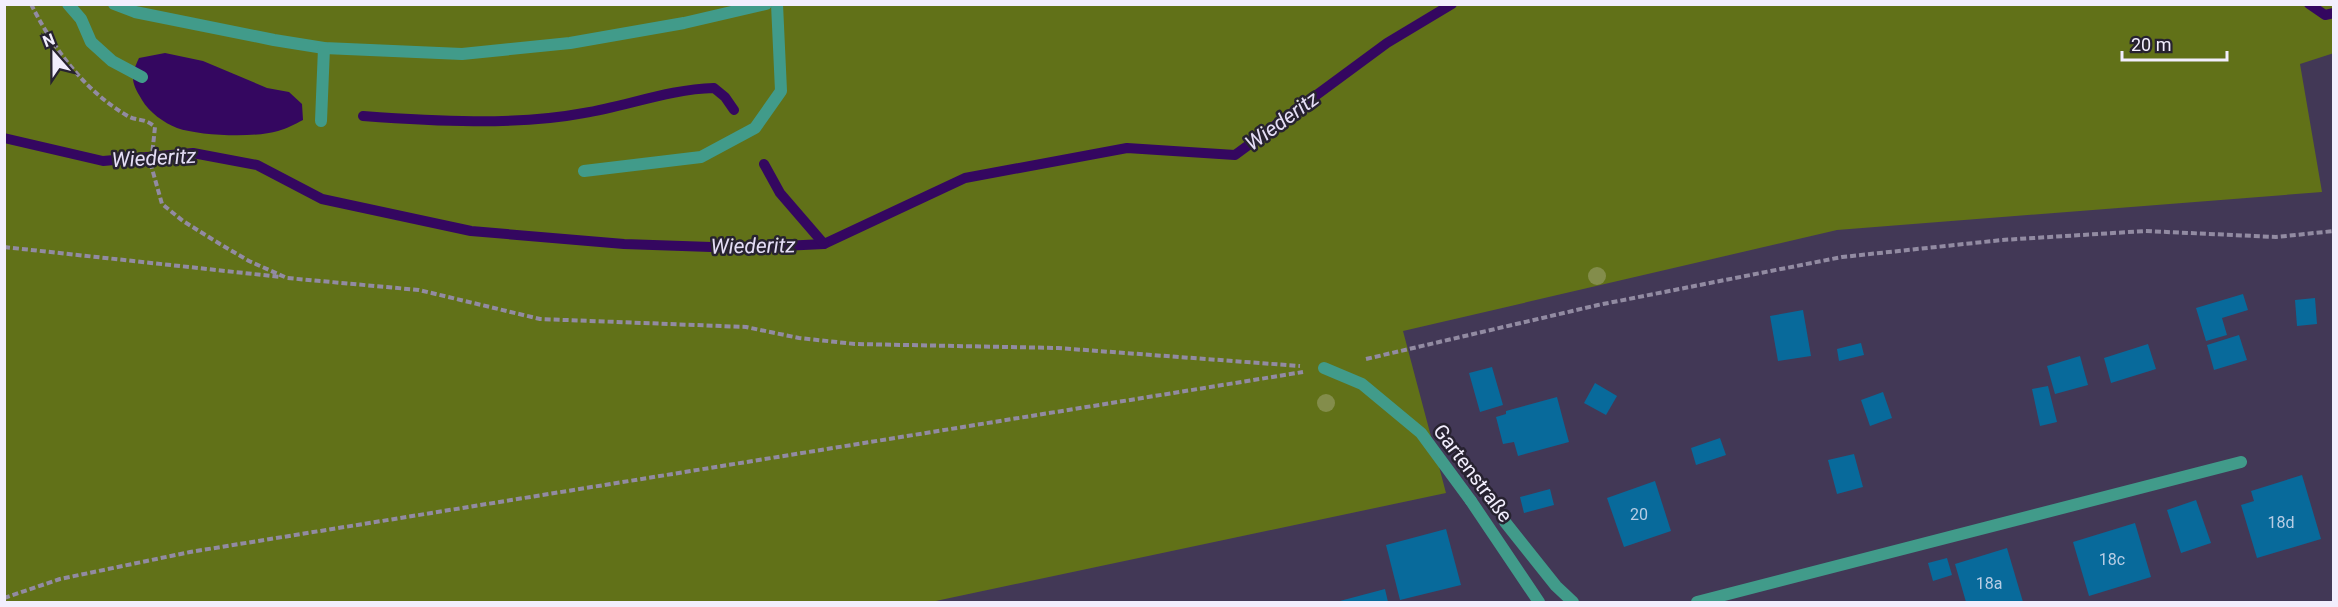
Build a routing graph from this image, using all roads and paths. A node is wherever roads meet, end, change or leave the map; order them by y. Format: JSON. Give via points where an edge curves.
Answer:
{"nodes":[{"id":1,"x":31,"y":4,"type":"edge"},
{"id":2,"x":68,"y":4,"type":"edge"},
{"id":3,"x":114,"y":4,"type":"edge"},
{"id":4,"x":766,"y":4,"type":"edge"},
{"id":5,"x":777,"y":4,"type":"edge"},
{"id":6,"x":324,"y":48,"type":"junction"},
{"id":7,"x":142,"y":77,"type":"dead end"},
{"id":8,"x":321,"y":120,"type":"dead end"},
{"id":9,"x":584,"y":171,"type":"dead end"},
{"id":10,"x":2334,"y":231,"type":"edge"},
{"id":11,"x":4,"y":247,"type":"edge"},
{"id":12,"x":287,"y":278,"type":"junction"},
{"id":13,"x":1324,"y":368,"type":"junction"},
{"id":14,"x":2241,"y":462,"type":"dead end"},
{"id":15,"x":1505,"y":522,"type":"dead end"},
{"id":16,"x":4,"y":598,"type":"edge"},
{"id":17,"x":1539,"y":603,"type":"edge"},
{"id":18,"x":1573,"y":603,"type":"edge"},
{"id":19,"x":1697,"y":603,"type":"edge"}],
"edges":[{"from":1,"to":12,"type":"path","via":[[74,72],[128,117],[148,120],[155,127],[151,165],[162,204],[220,244]]},
{"from":2,"to":7,"type":"street","via":[[81,19],[91,42],[112,61]]},
{"from":3,"to":6,"type":"street","via":[[135,12]]},
{"from":4,"to":6,"type":"street","via":[[570,43],[462,54]]},
{"from":5,"to":9,"type":"street","via":[[781,91],[755,128],[701,157]]},
{"from":6,"to":8,"type":"street"},
{"from":10,"to":13,"type":"path","via":[[2276,237],[2145,231],[2002,240],[1842,257],[1598,305]]},
{"from":11,"to":12,"type":"path"},
{"from":12,"to":13,"type":"path","via":[[419,290],[540,319],[746,327],[855,344],[1058,348]]},
{"from":13,"to":16,"type":"path","via":[[190,552],[60,579]]},
{"from":13,"to":17,"type":"street","name":"Gartenstraße","via":[[1362,384],[1421,433]]},
{"from":14,"to":19,"type":"street"},
{"from":15,"to":18,"type":"street"}]}
